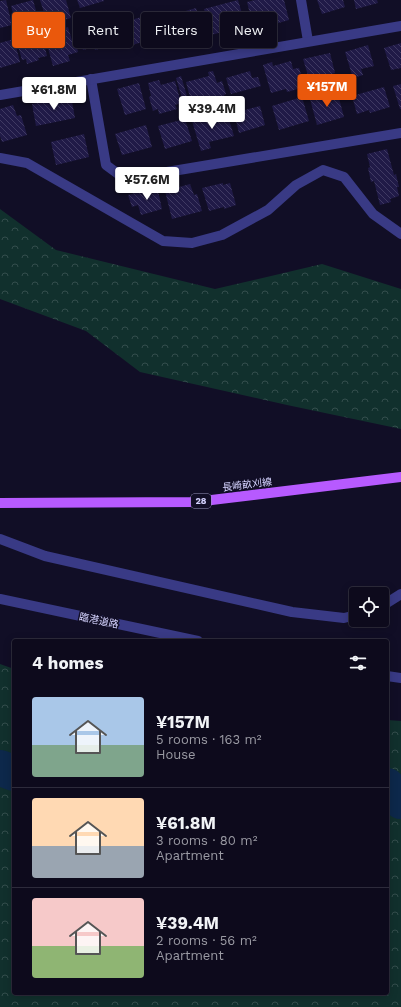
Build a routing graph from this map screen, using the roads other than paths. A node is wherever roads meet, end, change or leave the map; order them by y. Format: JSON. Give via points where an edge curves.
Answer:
{"nodes":[{"id":1,"x":301,"y":0,"type":"edge"},
{"id":2,"x":401,"y":26,"type":"edge"},
{"id":3,"x":308,"y":41,"type":"junction"},
{"id":4,"x":91,"y":79,"type":"junction"},
{"id":5,"x":0,"y":95,"type":"edge"},
{"id":6,"x":401,"y":133,"type":"edge"},
{"id":7,"x":0,"y":158,"type":"edge"},
{"id":8,"x":401,"y":234,"type":"edge"},
{"id":9,"x":401,"y":477,"type":"edge"},
{"id":10,"x":0,"y":503,"type":"edge"},
{"id":11,"x":0,"y":539,"type":"edge"},
{"id":12,"x":401,"y":594,"type":"edge"},
{"id":13,"x":0,"y":599,"type":"edge"},
{"id":14,"x":389,"y":602,"type":"edge"},
{"id":15,"x":349,"y":617,"type":"edge"},
{"id":16,"x":189,"y":639,"type":"edge"},
{"id":17,"x":389,"y":676,"type":"edge"},
{"id":18,"x":401,"y":678,"type":"edge"}],
"edges":[{"from":1,"to":3,"type":"street"},
{"from":2,"to":3,"type":"street"},
{"from":3,"to":4,"type":"street"},
{"from":4,"to":5,"type":"street"},
{"from":4,"to":6,"type":"street","via":[[106,165],[125,179]]},
{"from":7,"to":8,"type":"street","via":[[27,163],[163,241],[192,243],[222,235],[268,210],[296,185],[323,170],[344,177],[373,214]]},
{"from":9,"to":10,"type":"main road","name":"長崎畝刈線","number":"28","via":[[195,502]]},
{"from":11,"to":15,"type":"street","via":[[45,556],[292,612]]},
{"from":12,"to":14,"type":"street"},
{"from":13,"to":16,"type":"street","name":"臨港道路"},
{"from":17,"to":18,"type":"street"}]}
